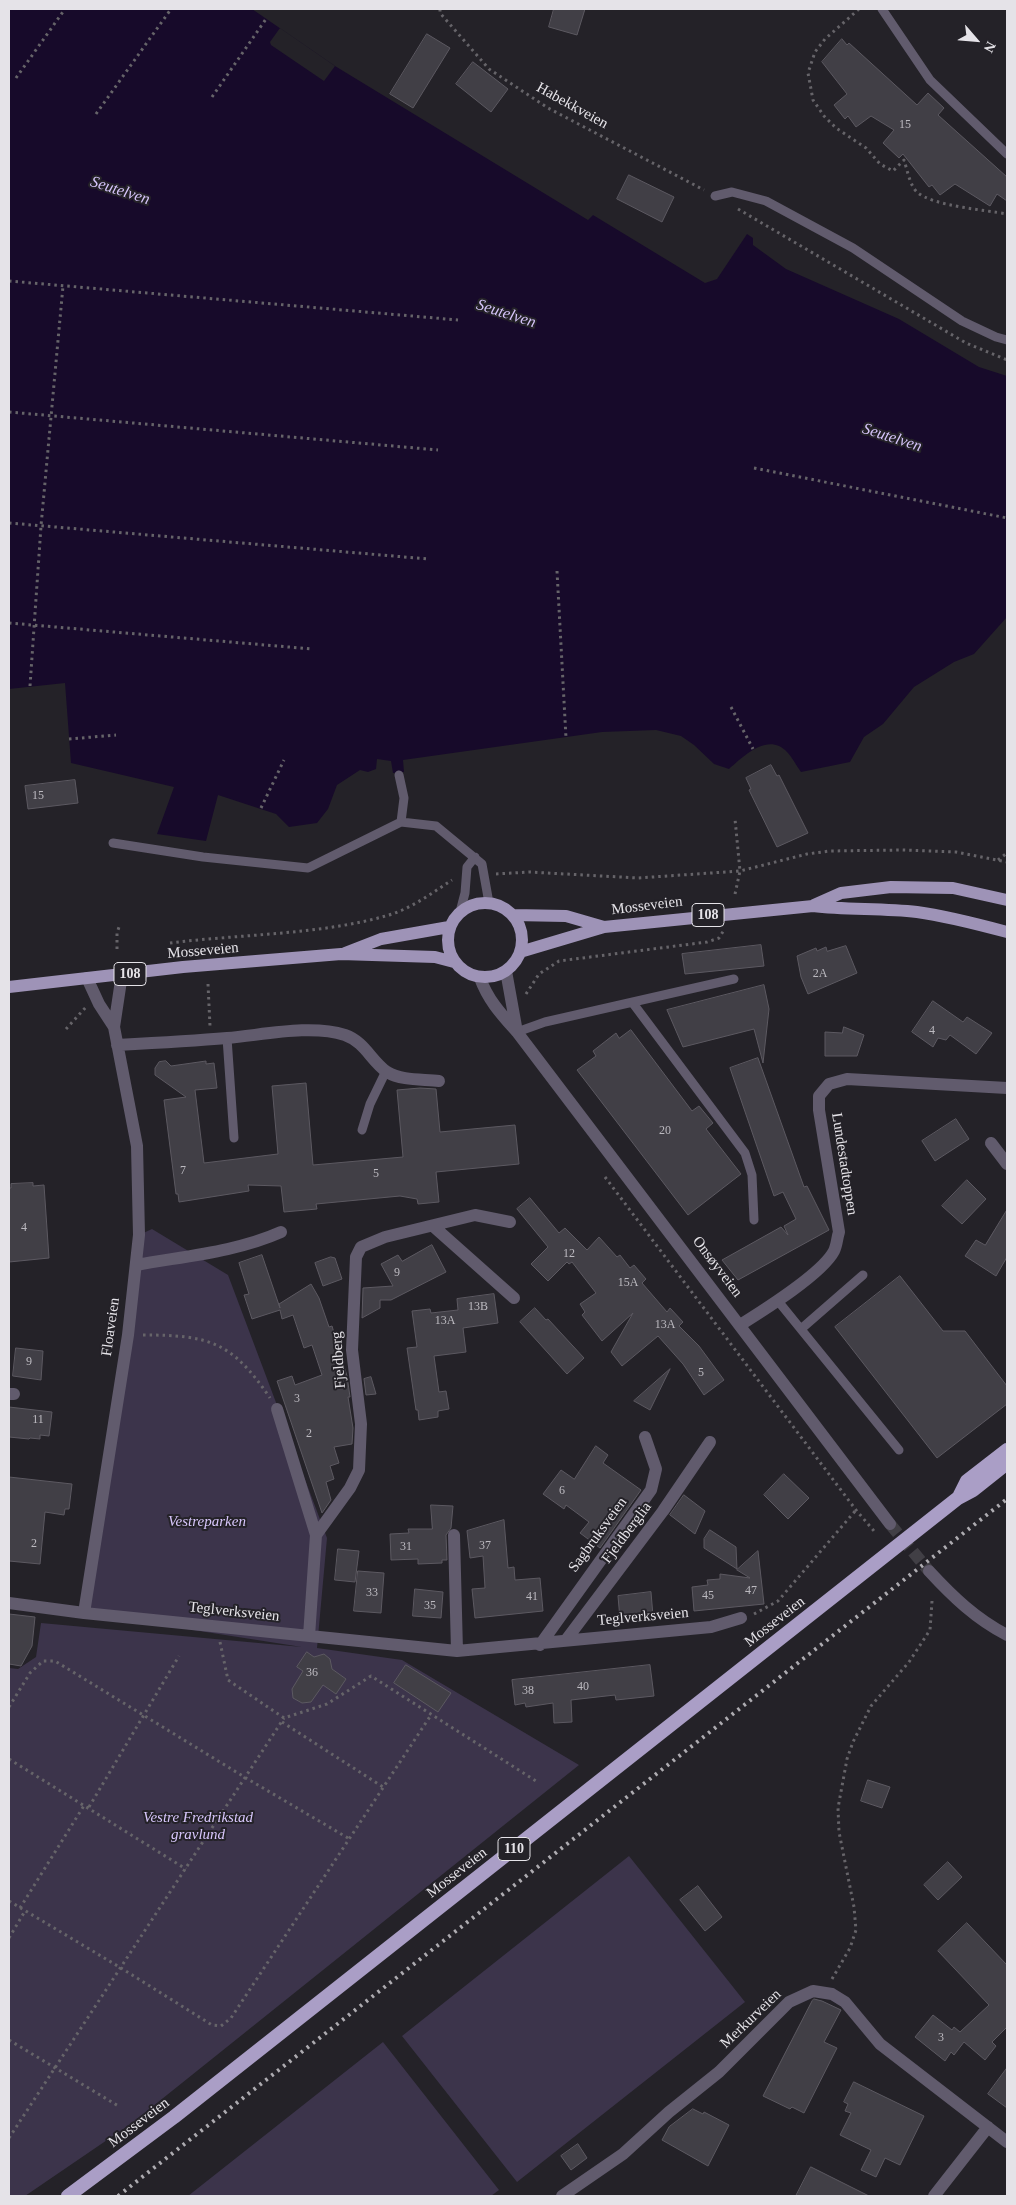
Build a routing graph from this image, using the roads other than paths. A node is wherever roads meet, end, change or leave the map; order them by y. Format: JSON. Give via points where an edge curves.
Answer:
{"nodes":[{"id":1,"x":882,"y":9,"type":"edge"},
{"id":2,"x":1007,"y":154,"type":"edge"},
{"id":3,"x":715,"y":196,"type":"road end"},
{"id":4,"x":1007,"y":340,"type":"edge"},
{"id":5,"x":399,"y":775,"type":"dead end"},
{"id":6,"x":401,"y":822,"type":"junction"},
{"id":7,"x":113,"y":843,"type":"dead end"},
{"id":8,"x":475,"y":857,"type":"junction"},
{"id":9,"x":1007,"y":900,"type":"edge"},
{"id":10,"x":489,"y":903,"type":"junction"},
{"id":11,"x":813,"y":906,"type":"junction"},
{"id":12,"x":460,"y":912,"type":"junction"},
{"id":13,"x":513,"y":915,"type":"junction"},
{"id":14,"x":450,"y":927,"type":"junction"},
{"id":15,"x":604,"y":927,"type":"junction"},
{"id":16,"x":1007,"y":932,"type":"edge"},
{"id":17,"x":520,"y":952,"type":"junction"},
{"id":18,"x":341,"y":954,"type":"junction"},
{"id":19,"x":454,"y":962,"type":"junction"},
{"id":20,"x":506,"y":971,"type":"junction"},
{"id":21,"x":122,"y":974,"type":"junction"},
{"id":22,"x":87,"y":978,"type":"junction"},
{"id":23,"x":480,"y":978,"type":"junction"},
{"id":24,"x":734,"y":979,"type":"dead end"},
{"id":25,"x":9,"y":986,"type":"edge"},
{"id":26,"x":632,"y":1002,"type":"junction"},
{"id":27,"x":114,"y":1027,"type":"junction"},
{"id":28,"x":517,"y":1032,"type":"junction"},
{"id":29,"x":226,"y":1038,"type":"junction"},
{"id":30,"x":118,"y":1045,"type":"junction"},
{"id":31,"x":386,"y":1071,"type":"junction"},
{"id":32,"x":439,"y":1081,"type":"dead end"},
{"id":33,"x":1007,"y":1088,"type":"edge"},
{"id":34,"x":362,"y":1130,"type":"dead end"},
{"id":35,"x":234,"y":1138,"type":"dead end"},
{"id":36,"x":991,"y":1144,"type":"dead end"},
{"id":37,"x":1007,"y":1164,"type":"edge"},
{"id":38,"x":754,"y":1220,"type":"dead end"},
{"id":39,"x":510,"y":1222,"type":"dead end"},
{"id":40,"x":433,"y":1226,"type":"junction"},
{"id":41,"x":281,"y":1232,"type":"dead end"},
{"id":42,"x":136,"y":1265,"type":"junction"},
{"id":43,"x":863,"y":1275,"type":"dead end"},
{"id":44,"x":514,"y":1298,"type":"dead end"},
{"id":45,"x":778,"y":1301,"type":"junction"},
{"id":46,"x":740,"y":1325,"type":"junction"},
{"id":47,"x":801,"y":1328,"type":"junction"},
{"id":48,"x":277,"y":1409,"type":"road end"},
{"id":49,"x":645,"y":1437,"type":"dead end"},
{"id":50,"x":710,"y":1442,"type":"dead end"},
{"id":51,"x":899,"y":1450,"type":"dead end"},
{"id":52,"x":1007,"y":1450,"type":"edge"},
{"id":53,"x":1007,"y":1463,"type":"edge"},
{"id":54,"x":958,"y":1498,"type":"junction"},
{"id":55,"x":890,"y":1524,"type":"tunnel mouth"},
{"id":56,"x":316,"y":1535,"type":"junction"},
{"id":57,"x":454,"y":1535,"type":"dead end"},
{"id":58,"x":929,"y":1571,"type":"tunnel mouth"},
{"id":59,"x":9,"y":1603,"type":"edge"},
{"id":60,"x":84,"y":1613,"type":"junction"},
{"id":61,"x":741,"y":1618,"type":"road end"},
{"id":62,"x":1007,"y":1635,"type":"edge"},
{"id":63,"x":309,"y":1636,"type":"junction"},
{"id":64,"x":566,"y":1640,"type":"junction"},
{"id":65,"x":540,"y":1645,"type":"junction"},
{"id":66,"x":457,"y":1651,"type":"junction"},
{"id":67,"x":988,"y":2127,"type":"junction"},
{"id":68,"x":1007,"y":2142,"type":"edge"},
{"id":69,"x":68,"y":2196,"type":"edge"},
{"id":70,"x":562,"y":2196,"type":"edge"},
{"id":71,"x":934,"y":2196,"type":"edge"}],
"edges":[{"from":1,"to":2,"type":"lane","via":[[930,80]]},
{"from":3,"to":4,"type":"lane","via":[[732,192],[766,201],[853,248],[962,321]]},
{"from":5,"to":6,"type":"lane","via":[[404,798]]},
{"from":6,"to":7,"type":"lane","via":[[308,868]]},
{"from":6,"to":8,"type":"lane","via":[[436,826]]},
{"from":8,"to":10,"type":"lane","via":[[482,864]]},
{"from":8,"to":12,"type":"lane","via":[[467,867]]},
{"from":9,"to":11,"type":"main road","name":"Mosseveien","number":"108","via":[[953,888],[891,888],[841,894]]},
{"from":10,"to":12,"type":"main road","via":[[474,904]]},
{"from":10,"to":13,"type":"main road","number":"108"},
{"from":11,"to":15,"type":"main road","name":"Mosseveien","number":"108"},
{"from":11,"to":16,"type":"main road","name":"Mosseveien","number":"108","via":[[917,912]]},
{"from":12,"to":14,"type":"main road"},
{"from":13,"to":15,"type":"main road","name":"Mosseveien","number":"108","via":[[566,916]]},
{"from":13,"to":17,"type":"main road","via":[[520,926]]},
{"from":14,"to":18,"type":"main road","name":"Mosseveien","number":"108","via":[[381,939]]},
{"from":14,"to":19,"type":"main road","via":[[447,939]]},
{"from":15,"to":17,"type":"main road","name":"Mosseveien","number":"108"},
{"from":17,"to":20,"type":"main road"},
{"from":18,"to":19,"type":"main road","name":"Mosseveien","number":"108","via":[[435,957]]},
{"from":18,"to":21,"type":"main road","name":"Mosseveien","number":"108"},
{"from":19,"to":23,"type":"main road","number":"108","via":[[465,972]]},
{"from":20,"to":23,"type":"main road","via":[[494,977]]},
{"from":20,"to":28,"type":"street","name":"Onsøyveien"},
{"from":21,"to":22,"type":"main road","name":"Mosseveien","number":"108"},
{"from":21,"to":27,"type":"street","name":"Floaveien"},
{"from":22,"to":25,"type":"main road","name":"Mosseveien","number":"108"},
{"from":22,"to":27,"type":"street","name":"Floaveien"},
{"from":23,"to":28,"type":"street","name":"Onsøyveien","via":[[486,995]]},
{"from":24,"to":26,"type":"lane"},
{"from":26,"to":28,"type":"lane","via":[[545,1022]]},
{"from":26,"to":38,"type":"lane","via":[[745,1153],[752,1175]]},
{"from":27,"to":30,"type":"street","name":"Floaveien"},
{"from":28,"to":46,"type":"street","name":"Onsøyveien"},
{"from":29,"to":30,"type":"street"},
{"from":29,"to":31,"type":"street","via":[[292,1032],[345,1035],[357,1041]]},
{"from":29,"to":35,"type":"lane"},
{"from":30,"to":42,"type":"street","name":"Floaveien","via":[[136,1146],[139,1235]]},
{"from":31,"to":32,"type":"street","via":[[403,1078]]},
{"from":31,"to":34,"type":"lane"},
{"from":33,"to":45,"type":"street","name":"Lundestadtoppen","via":[[847,1079],[829,1084],[819,1096],[819,1110],[839,1232],[837,1241],[825,1263]]},
{"from":36,"to":37,"type":"street"},
{"from":39,"to":40,"type":"street","name":"Fjeldberg","via":[[475,1215]]},
{"from":40,"to":44,"type":"street"},
{"from":40,"to":56,"type":"street","name":"Fjeldberg","via":[[385,1237],[361,1247],[356,1257],[352,1350],[361,1424],[359,1470]]},
{"from":41,"to":42,"type":"street","via":[[235,1248]]},
{"from":42,"to":60,"type":"street","name":"Floaveien"},
{"from":43,"to":47,"type":"lane"},
{"from":45,"to":46,"type":"street","name":"Lundestadtoppen"},
{"from":45,"to":47,"type":"lane"},
{"from":46,"to":55,"type":"street","name":"Onsøyveien"},
{"from":47,"to":51,"type":"lane"},
{"from":48,"to":56,"type":"street"},
{"from":49,"to":65,"type":"street","name":"Sagbruksveien","via":[[656,1469],[651,1490]]},
{"from":50,"to":64,"type":"street","name":"Fjeldberglia","via":[[664,1511]]},
{"from":52,"to":54,"type":"highway","name":"Mosseveien","number":"110","via":[[967,1481]]},
{"from":53,"to":54,"type":"highway","name":"Mosseveien","number":"110"},
{"from":54,"to":69,"type":"highway","name":"Mosseveien","number":"110","via":[[174,2117]]},
{"from":56,"to":63,"type":"street"},
{"from":57,"to":66,"type":"street"},
{"from":58,"to":62,"type":"street","via":[[953,1598],[986,1624]]},
{"from":59,"to":60,"type":"street","name":"Teglverksveien"},
{"from":60,"to":63,"type":"street","name":"Teglverksveien"},
{"from":61,"to":64,"type":"street","name":"Teglverksveien","via":[[711,1627]]},
{"from":63,"to":66,"type":"street","name":"Teglverksveien"},
{"from":64,"to":65,"type":"street","name":"Teglverksveien"},
{"from":65,"to":66,"type":"street","name":"Teglverksveien"},
{"from":67,"to":68,"type":"street"},
{"from":67,"to":70,"type":"street","name":"Merkurveien","via":[[880,2044],[845,2002],[826,1992],[807,1992],[790,2002],[719,2072],[623,2154]]},
{"from":67,"to":71,"type":"street"}]}
